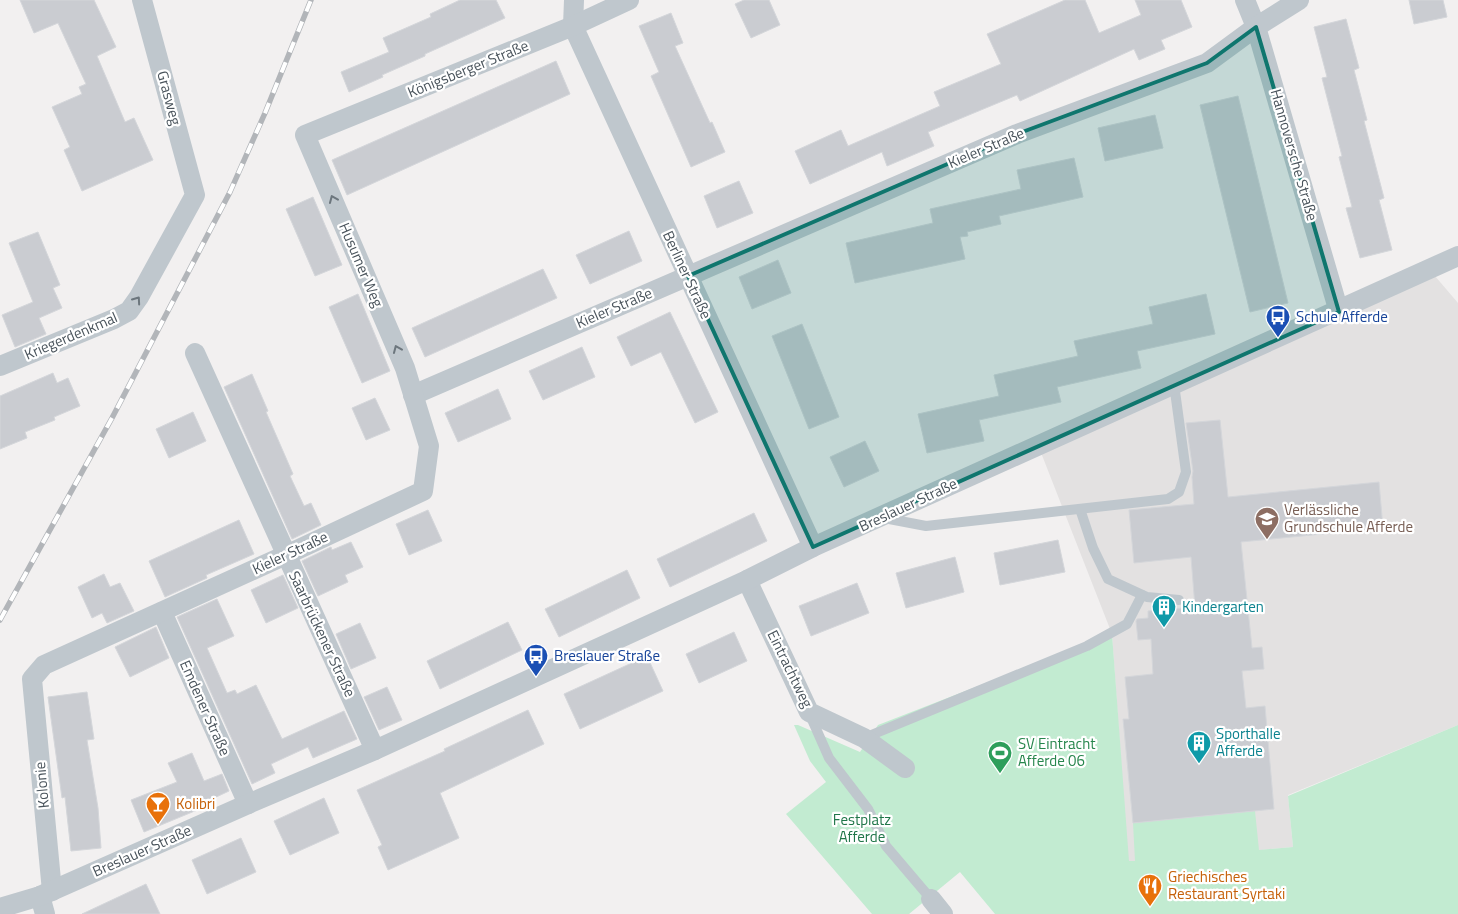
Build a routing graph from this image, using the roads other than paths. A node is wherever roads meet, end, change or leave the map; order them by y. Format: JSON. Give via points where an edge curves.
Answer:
{"nodes":[{"id":1,"x":142,"y":0,"type":"edge"},
{"id":2,"x":574,"y":0,"type":"edge"},
{"id":3,"x":629,"y":0,"type":"edge"},
{"id":4,"x":1245,"y":0,"type":"edge"},
{"id":5,"x":1299,"y":0,"type":"edge"},
{"id":6,"x":574,"y":26,"type":"junction"},
{"id":7,"x":1256,"y":27,"type":"junction"},
{"id":8,"x":305,"y":136,"type":"joint"},
{"id":9,"x":195,"y":195,"type":"joint"},
{"id":10,"x":1458,"y":256,"type":"edge"},
{"id":11,"x":688,"y":276,"type":"junction"},
{"id":12,"x":1339,"y":312,"type":"junction"},
{"id":13,"x":195,"y":353,"type":"dead end"},
{"id":14,"x":0,"y":366,"type":"edge"},
{"id":15,"x":1174,"y":384,"type":"junction"},
{"id":16,"x":413,"y":395,"type":"junction"},
{"id":17,"x":1080,"y":509,"type":"junction"},
{"id":18,"x":881,"y":517,"type":"junction"},
{"id":19,"x":813,"y":547,"type":"junction"},
{"id":20,"x":286,"y":556,"type":"junction"},
{"id":21,"x":747,"y":580,"type":"junction"},
{"id":22,"x":1142,"y":595,"type":"junction"},
{"id":23,"x":1179,"y":600,"type":"dead end"},
{"id":24,"x":162,"y":612,"type":"junction"},
{"id":25,"x":32,"y":680,"type":"joint"},
{"id":26,"x":809,"y":712,"type":"junction"},
{"id":27,"x":864,"y":738,"type":"junction"},
{"id":28,"x":375,"y":750,"type":"junction"},
{"id":29,"x":905,"y":768,"type":"dead end"},
{"id":30,"x":248,"y":804,"type":"junction"},
{"id":31,"x":46,"y":900,"type":"edge"},
{"id":32,"x":937,"y":907,"type":"edge"},
{"id":33,"x":0,"y":908,"type":"edge"}],
"edges":[{"from":1,"to":9,"type":"street","name":"Grasweg"},
{"from":2,"to":6,"type":"street","name":"Berliner Straße"},
{"from":3,"to":6,"type":"street","name":"Königsberger Straße"},
{"from":4,"to":7,"type":"street","name":"Hannoversche Straße"},
{"from":5,"to":7,"type":"street","name":"Kieler Straße"},
{"from":6,"to":8,"type":"street","name":"Königsberger Straße"},
{"from":6,"to":11,"type":"street","name":"Berliner Straße"},
{"from":7,"to":11,"type":"street","name":"Kieler Straße","via":[[1207,63],[1017,134]]},
{"from":7,"to":12,"type":"street","name":"Hannoversche Straße"},
{"from":16,"to":8,"type":"street","name":"Husumer Weg","one_way":true,"via":[[405,368]]},
{"from":14,"to":9,"type":"street","name":"Kriegerdenkmal","one_way":true,"via":[[129,311],[148,284]]},
{"from":10,"to":12,"type":"street","name":"Breslauer Straße"},
{"from":11,"to":16,"type":"street","name":"Kieler Straße"},
{"from":11,"to":19,"type":"street","name":"Berliner Straße"},
{"from":12,"to":15,"type":"street","name":"Breslauer Straße"},
{"from":13,"to":20,"type":"street","name":"Saarbrückener Straße"},
{"from":15,"to":17,"type":"lane","via":[[1186,472],[1179,492],[1168,499]]},
{"from":15,"to":18,"type":"street","name":"Breslauer Straße"},
{"from":16,"to":20,"type":"street","name":"Kieler Straße","via":[[429,446],[423,491]]},
{"from":17,"to":18,"type":"lane","via":[[926,526]]},
{"from":17,"to":22,"type":"lane","via":[[1093,548],[1108,578]]},
{"from":18,"to":19,"type":"street","name":"Breslauer Straße"},
{"from":19,"to":21,"type":"street","name":"Breslauer Straße"},
{"from":20,"to":24,"type":"street","name":"Kieler Straße"},
{"from":20,"to":28,"type":"street","name":"Saarbrückener Straße"},
{"from":21,"to":26,"type":"street","name":"Eintrachtweg"},
{"from":21,"to":28,"type":"street","name":"Breslauer Straße"},
{"from":22,"to":23,"type":"lane"},
{"from":22,"to":27,"type":"lane","via":[[1127,624],[1087,646]]},
{"from":24,"to":25,"type":"street","name":"Kieler Straße","via":[[44,666]]},
{"from":24,"to":30,"type":"street","name":"Emdener Straße"},
{"from":25,"to":31,"type":"street","name":"Kolonie"},
{"from":26,"to":27,"type":"street","name":"Eintrachtweg"},
{"from":26,"to":32,"type":"lane","via":[[829,758],[868,809],[886,846]]},
{"from":27,"to":29,"type":"street","name":"Eintrachtweg"},
{"from":28,"to":30,"type":"street","name":"Breslauer Straße"},
{"from":30,"to":31,"type":"street","name":"Breslauer Straße"},
{"from":31,"to":33,"type":"street","name":"Breslauer Straße"}]}
